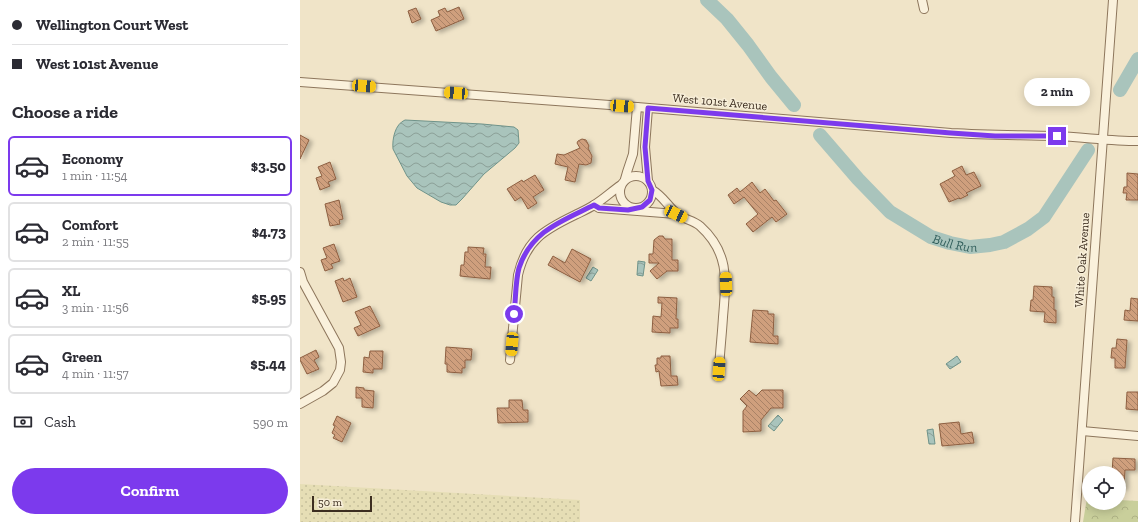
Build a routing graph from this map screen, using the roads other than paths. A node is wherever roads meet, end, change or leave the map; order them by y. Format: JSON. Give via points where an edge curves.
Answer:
{"nodes":[{"id":1,"x":922,"y":0,"type":"edge"},
{"id":2,"x":1112,"y":0,"type":"edge"},
{"id":3,"x":924,"y":9,"type":"dead end"},
{"id":4,"x":300,"y":82,"type":"edge"},
{"id":5,"x":637,"y":107,"type":"junction"},
{"id":6,"x":648,"y":108,"type":"junction"},
{"id":7,"x":1103,"y":140,"type":"junction"},
{"id":8,"x":1138,"y":141,"type":"edge"},
{"id":9,"x":648,"y":181,"type":"junction"},
{"id":10,"x":623,"y":182,"type":"junction"},
{"id":11,"x":652,"y":190,"type":"junction"},
{"id":12,"x":594,"y":205,"type":"junction"},
{"id":13,"x":632,"y":209,"type":"junction"},
{"id":14,"x":676,"y":214,"type":"junction"},
{"id":15,"x":300,"y":272,"type":"edge"},
{"id":16,"x":510,"y":360,"type":"dead end"},
{"id":17,"x":719,"y":369,"type":"dead end"},
{"id":18,"x":300,"y":404,"type":"edge"},
{"id":19,"x":1082,"y":432,"type":"junction"},
{"id":20,"x":1138,"y":436,"type":"edge"},
{"id":21,"x":1075,"y":522,"type":"edge"}],
"edges":[{"from":1,"to":3,"type":"street"},
{"from":2,"to":7,"type":"street","name":"White Oak Avenue"},
{"from":4,"to":5,"type":"street","name":"West 101st Avenue"},
{"from":5,"to":6,"type":"street","name":"West 101st Avenue"},
{"from":5,"to":10,"type":"street","via":[[633,154]]},
{"from":6,"to":7,"type":"street","name":"West 101st Avenue","via":[[975,135],[1057,136]]},
{"from":6,"to":9,"type":"street","via":[[645,147]]},
{"from":7,"to":8,"type":"street","name":"West 101st Avenue"},
{"from":7,"to":19,"type":"street","name":"White Oak Avenue"},
{"from":9,"to":10,"type":"street","via":[[637,176],[629,177]]},
{"from":9,"to":11,"type":"street"},
{"from":10,"to":12,"type":"street"},
{"from":10,"to":13,"type":"street","via":[[621,198]]},
{"from":11,"to":13,"type":"street","via":[[648,203]]},
{"from":11,"to":14,"type":"street","via":[[659,193]]},
{"from":12,"to":13,"type":"street","via":[[599,208]]},
{"from":12,"to":16,"type":"street","via":[[548,228],[526,252],[518,275]]},
{"from":13,"to":14,"type":"street"},
{"from":14,"to":17,"type":"street","via":[[695,222],[709,235],[724,267],[726,284]]},
{"from":15,"to":18,"type":"street","via":[[338,348],[341,362],[333,383]]},
{"from":19,"to":20,"type":"street"},
{"from":19,"to":21,"type":"street","name":"White Oak Avenue"}]}
